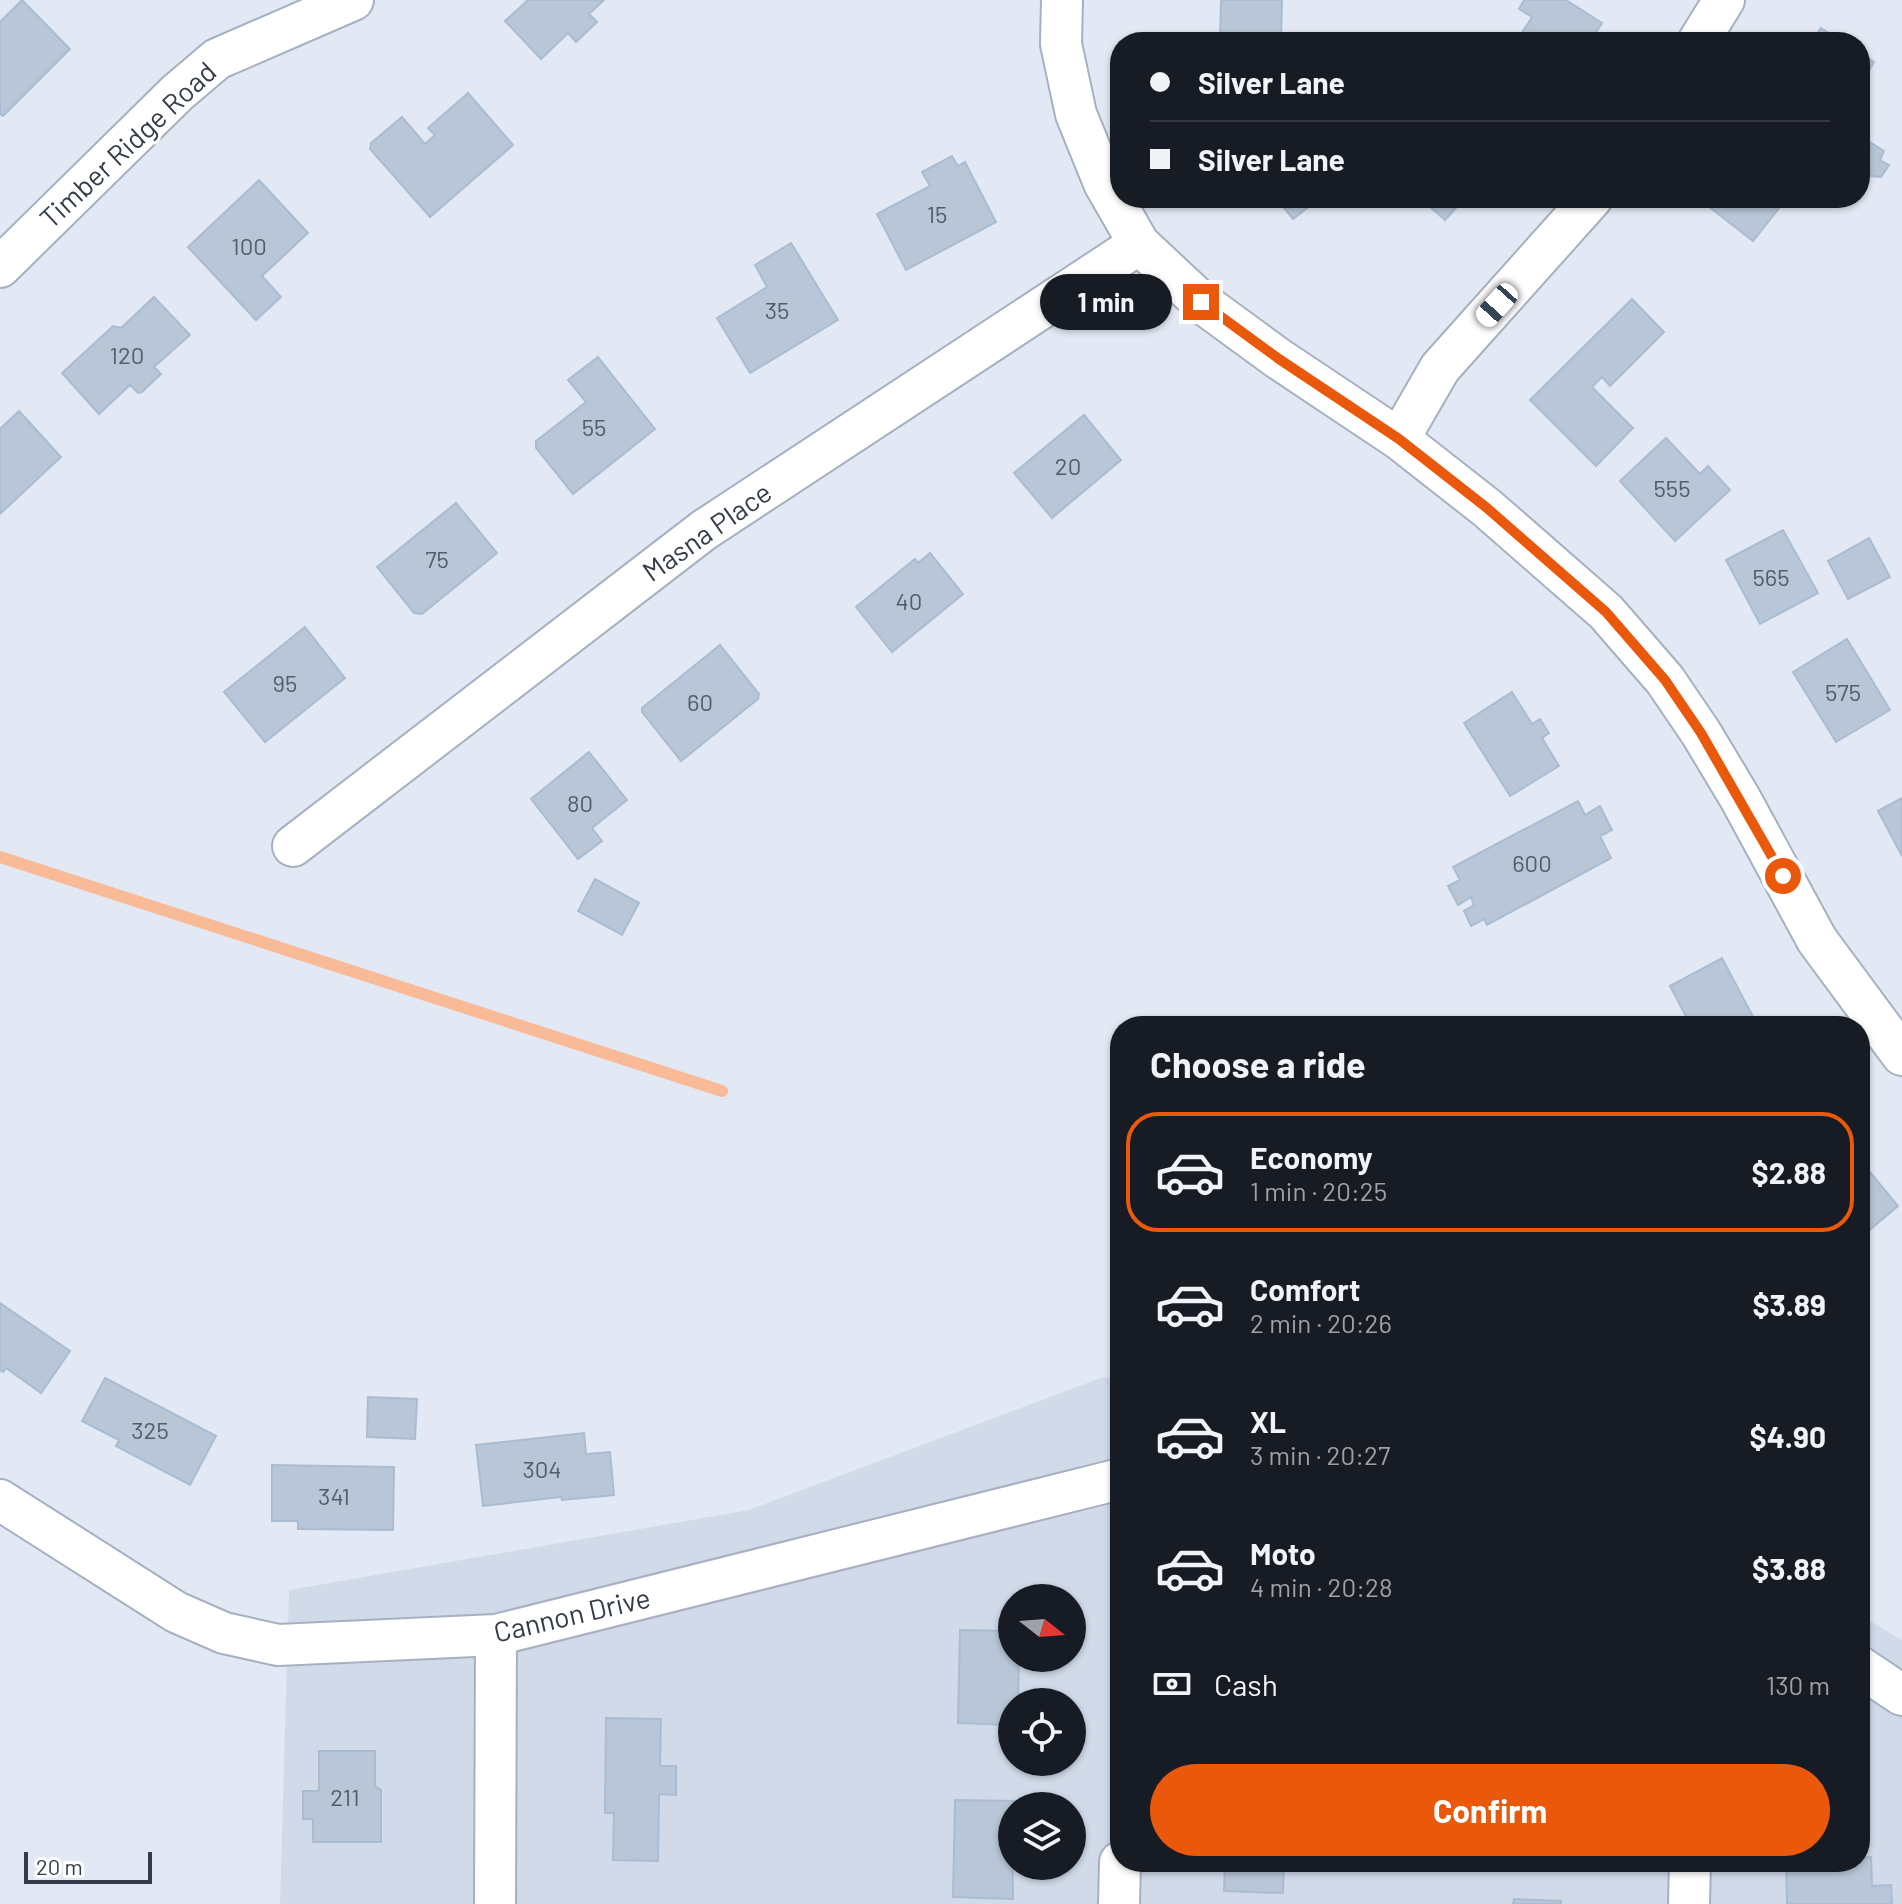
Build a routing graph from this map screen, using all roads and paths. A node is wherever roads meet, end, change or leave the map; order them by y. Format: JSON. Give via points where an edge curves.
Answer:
{"nodes":[{"id":1,"x":353,"y":0,"type":"edge"},
{"id":2,"x":1062,"y":0,"type":"edge"},
{"id":3,"x":1724,"y":0,"type":"edge"},
{"id":4,"x":1704,"y":32,"type":"edge"},
{"id":5,"x":1110,"y":193,"type":"edge"},
{"id":6,"x":1118,"y":208,"type":"edge"},
{"id":7,"x":1583,"y":208,"type":"edge"},
{"id":8,"x":1139,"y":244,"type":"junction"},
{"id":9,"x":0,"y":267,"type":"edge"},
{"id":10,"x":1399,"y":439,"type":"junction"},
{"id":11,"x":293,"y":846,"type":"dead end"},
{"id":12,"x":1902,"y":1055,"type":"edge"},
{"id":13,"x":1110,"y":1482,"type":"edge"},
{"id":14,"x":0,"y":1500,"type":"edge"},
{"id":15,"x":496,"y":1635,"type":"junction"},
{"id":16,"x":1870,"y":1674,"type":"edge"},
{"id":17,"x":1902,"y":1695,"type":"edge"},
{"id":18,"x":1120,"y":1872,"type":"edge"},
{"id":19,"x":1690,"y":1872,"type":"edge"},
{"id":20,"x":495,"y":1904,"type":"edge"},
{"id":21,"x":1119,"y":1904,"type":"edge"},
{"id":22,"x":1689,"y":1904,"type":"edge"}],
"edges":[{"from":1,"to":9,"type":"street","name":"Timber Ridge Road","via":[[217,59]]},
{"from":2,"to":5,"type":"street","via":[[1061,44],[1076,114]]},
{"from":3,"to":4,"type":"street"},
{"from":6,"to":8,"type":"street"},
{"from":7,"to":10,"type":"street","via":[[1440,368]]},
{"from":8,"to":10,"type":"street","via":[[1201,302]]},
{"from":8,"to":11,"type":"street","name":"Masna Place","via":[[704,530]]},
{"from":10,"to":12,"type":"street","via":[[1606,612],[1665,680],[1740,798],[1817,940]]},
{"from":13,"to":15,"type":"street","name":"Cannon Drive"},
{"from":14,"to":15,"type":"street","name":"Cannon Drive","via":[[176,1612],[224,1633],[278,1645]]},
{"from":15,"to":20,"type":"street"},
{"from":16,"to":17,"type":"street"},
{"from":18,"to":21,"type":"street"},
{"from":19,"to":22,"type":"street"}]}
